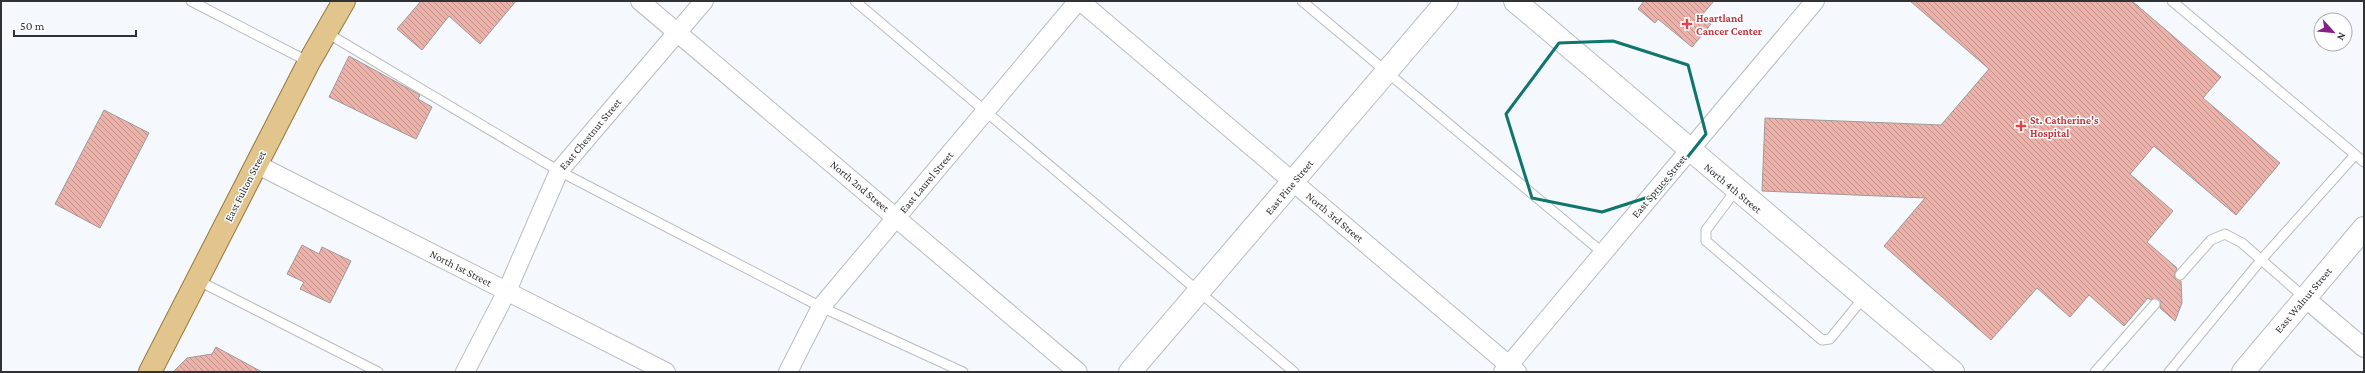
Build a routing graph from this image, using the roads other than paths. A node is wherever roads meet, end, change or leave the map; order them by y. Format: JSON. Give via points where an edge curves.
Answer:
{"nodes":[{"id":1,"x":191,"y":1,"type":"edge"},
{"id":2,"x":344,"y":1,"type":"edge"},
{"id":3,"x":640,"y":1,"type":"edge"},
{"id":4,"x":704,"y":1,"type":"edge"},
{"id":5,"x":855,"y":1,"type":"edge"},
{"id":6,"x":1079,"y":1,"type":"edge"},
{"id":7,"x":1302,"y":1,"type":"edge"},
{"id":8,"x":1447,"y":1,"type":"edge"},
{"id":9,"x":1515,"y":1,"type":"edge"},
{"id":10,"x":1815,"y":1,"type":"edge"},
{"id":11,"x":2172,"y":1,"type":"edge"},
{"id":12,"x":327,"y":33,"type":"junction"},
{"id":13,"x":677,"y":33,"type":"junction"},
{"id":14,"x":309,"y":62,"type":"junction"},
{"id":15,"x":1387,"y":71,"type":"junction"},
{"id":16,"x":985,"y":112,"type":"junction"},
{"id":17,"x":1689,"y":150,"type":"junction"},
{"id":18,"x":2355,"y":155,"type":"junction"},
{"id":19,"x":2364,"y":162,"type":"edge"},
{"id":20,"x":256,"y":164,"type":"junction"},
{"id":21,"x":558,"y":171,"type":"junction"},
{"id":22,"x":1293,"y":182,"type":"junction"},
{"id":23,"x":1736,"y":190,"type":"junction"},
{"id":24,"x":897,"y":217,"type":"junction"},
{"id":25,"x":2364,"y":228,"type":"edge"},
{"id":26,"x":1603,"y":253,"type":"junction"},
{"id":27,"x":2261,"y":260,"type":"junction"},
{"id":28,"x":2180,"y":276,"type":"dead end"},
{"id":29,"x":197,"y":280,"type":"junction"},
{"id":30,"x":507,"y":291,"type":"junction"},
{"id":31,"x":1200,"y":291,"type":"junction"},
{"id":32,"x":1864,"y":297,"type":"junction"},
{"id":33,"x":2305,"y":298,"type":"junction"},
{"id":34,"x":2155,"y":304,"type":"dead end"},
{"id":35,"x":821,"y":307,"type":"junction"},
{"id":36,"x":2364,"y":348,"type":"edge"},
{"id":37,"x":1510,"y":370,"type":"edge"},
{"id":38,"x":150,"y":372,"type":"edge"},
{"id":39,"x":378,"y":372,"type":"edge"},
{"id":40,"x":465,"y":372,"type":"edge"},
{"id":41,"x":666,"y":372,"type":"edge"},
{"id":42,"x":788,"y":372,"type":"edge"},
{"id":43,"x":964,"y":372,"type":"edge"},
{"id":44,"x":1078,"y":372,"type":"edge"},
{"id":45,"x":1130,"y":372,"type":"edge"},
{"id":46,"x":1294,"y":372,"type":"edge"},
{"id":47,"x":1953,"y":372,"type":"edge"},
{"id":48,"x":2095,"y":372,"type":"edge"},
{"id":49,"x":2169,"y":372,"type":"edge"},
{"id":50,"x":2243,"y":372,"type":"edge"}],
"edges":[{"from":1,"to":14,"type":"lane"},
{"from":2,"to":12,"type":"main road","name":"East Fulton Street"},
{"from":3,"to":13,"type":"street","name":"North 2nd Street"},
{"from":4,"to":13,"type":"street","name":"East Chestnut Street"},
{"from":5,"to":16,"type":"lane"},
{"from":6,"to":16,"type":"street","name":"East Laurel Street"},
{"from":6,"to":22,"type":"street","name":"North 3rd Street"},
{"from":7,"to":15,"type":"lane"},
{"from":8,"to":15,"type":"main road","name":"East Pine Street"},
{"from":9,"to":17,"type":"main road","name":"North 4th Street"},
{"from":10,"to":17,"type":"street","name":"East Spruce Street"},
{"from":11,"to":18,"type":"lane"},
{"from":12,"to":14,"type":"main road","name":"East Fulton Street"},
{"from":12,"to":21,"type":"lane"},
{"from":13,"to":21,"type":"street","name":"East Chestnut Street"},
{"from":13,"to":24,"type":"street","name":"North 2nd Street"},
{"from":14,"to":20,"type":"main road","name":"East Fulton Street"},
{"from":15,"to":22,"type":"main road","name":"East Pine Street"},
{"from":15,"to":26,"type":"lane"},
{"from":16,"to":24,"type":"street","name":"East Laurel Street"},
{"from":16,"to":31,"type":"lane"},
{"from":17,"to":23,"type":"main road","name":"North 4th Street"},
{"from":17,"to":26,"type":"street","name":"East Spruce Street"},
{"from":18,"to":19,"type":"lane"},
{"from":18,"to":27,"type":"lane"},
{"from":20,"to":29,"type":"main road","name":"East Fulton Street"},
{"from":20,"to":30,"type":"street","name":"North 1st Street"},
{"from":21,"to":30,"type":"street","name":"East Chestnut Street"},
{"from":21,"to":35,"type":"lane"},
{"from":22,"to":31,"type":"main road","name":"East Pine Street"},
{"from":22,"to":37,"type":"street","name":"North 3rd Street"},
{"from":23,"to":32,"type":"main road","name":"North 4th Street"},
{"from":23,"to":32,"type":"lane","via":[[1706,230],[1706,241],[1822,340],[1830,339]]},
{"from":24,"to":35,"type":"street","name":"East Laurel Street"},
{"from":24,"to":44,"type":"street","name":"North 2nd Street"},
{"from":25,"to":33,"type":"main road","name":"East Walnut Street"},
{"from":26,"to":37,"type":"street","name":"East Spruce Street"},
{"from":27,"to":28,"type":"lane","via":[[2242,243],[2225,234],[2211,240]]},
{"from":27,"to":33,"type":"lane"},
{"from":27,"to":49,"type":"lane"},
{"from":29,"to":38,"type":"main road","name":"East Fulton Street"},
{"from":29,"to":39,"type":"lane"},
{"from":30,"to":40,"type":"street","name":"East Chestnut Street"},
{"from":30,"to":41,"type":"street","name":"North 1st Street"},
{"from":31,"to":45,"type":"main road","name":"East Pine Street"},
{"from":31,"to":46,"type":"lane"},
{"from":32,"to":47,"type":"main road","name":"North 4th Street"},
{"from":33,"to":36,"type":"street"},
{"from":33,"to":50,"type":"main road","name":"East Walnut Street"},
{"from":34,"to":48,"type":"lane"},
{"from":35,"to":42,"type":"street","name":"East Laurel Street"},
{"from":35,"to":43,"type":"lane"}]}
